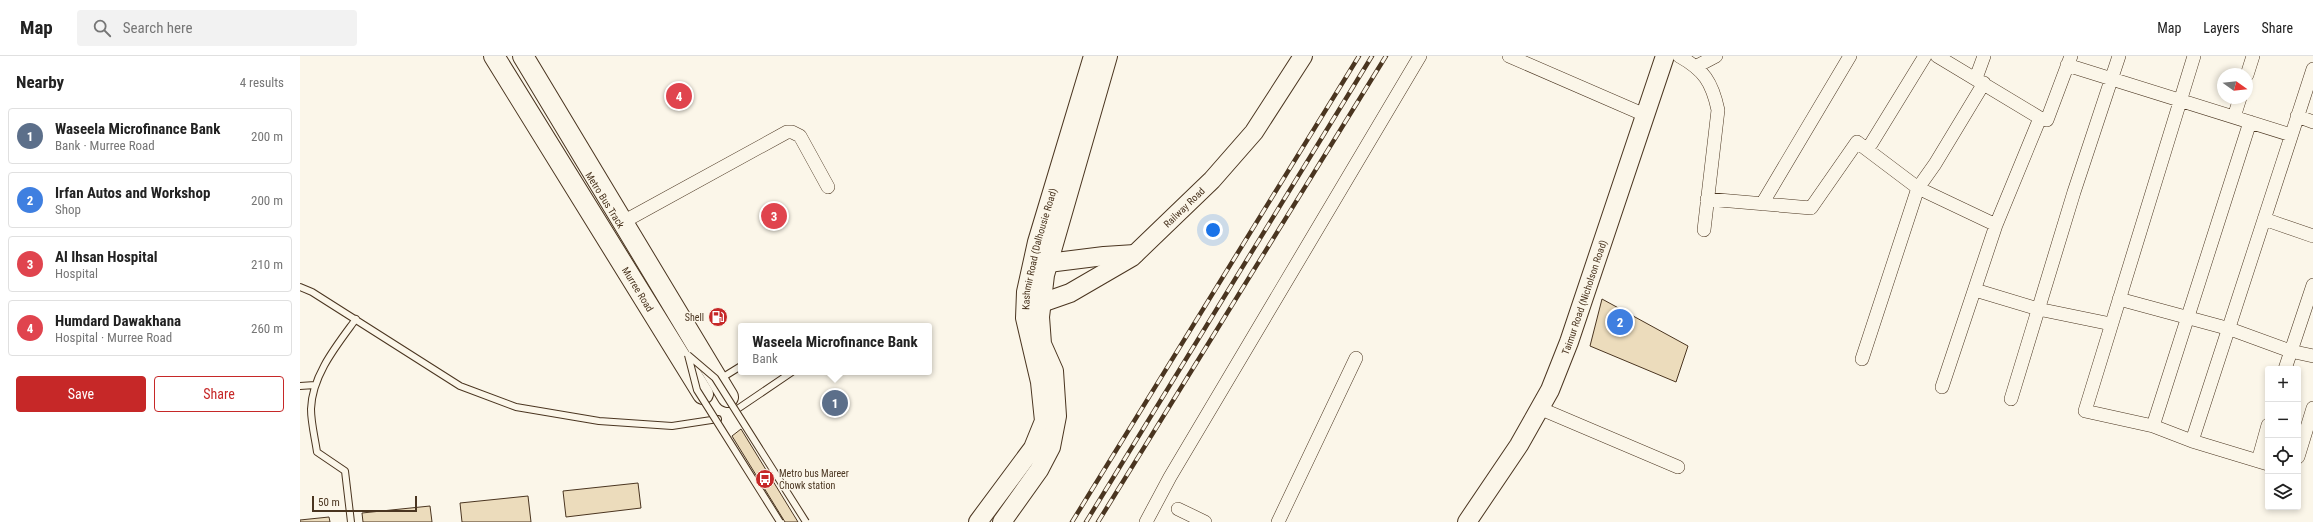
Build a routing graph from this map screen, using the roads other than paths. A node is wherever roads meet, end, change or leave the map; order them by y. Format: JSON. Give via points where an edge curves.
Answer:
{"nodes":[{"id":1,"x":494,"y":56,"type":"edge"},
{"id":2,"x":522,"y":56,"type":"edge"},
{"id":3,"x":1093,"y":56,"type":"edge"},
{"id":4,"x":1108,"y":56,"type":"edge"},
{"id":5,"x":1303,"y":56,"type":"edge"},
{"id":6,"x":1420,"y":56,"type":"edge"},
{"id":7,"x":1509,"y":56,"type":"edge"},
{"id":8,"x":1665,"y":56,"type":"edge"},
{"id":9,"x":1679,"y":56,"type":"edge"},
{"id":10,"x":1716,"y":56,"type":"edge"},
{"id":11,"x":1850,"y":56,"type":"edge"},
{"id":12,"x":1924,"y":56,"type":"edge"},
{"id":13,"x":1938,"y":56,"type":"edge"},
{"id":14,"x":1984,"y":56,"type":"edge"},
{"id":15,"x":2119,"y":56,"type":"edge"},
{"id":16,"x":2194,"y":56,"type":"edge"},
{"id":17,"x":2253,"y":56,"type":"edge"},
{"id":18,"x":1951,"y":60,"type":"edge"},
{"id":19,"x":2069,"y":60,"type":"edge"},
{"id":20,"x":1698,"y":66,"type":"junction"},
{"id":21,"x":2249,"y":68,"type":"edge"},
{"id":22,"x":2313,"y":69,"type":"edge"},
{"id":23,"x":1980,"y":80,"type":"junction"},
{"id":24,"x":2111,"y":80,"type":"junction"},
{"id":25,"x":2179,"y":101,"type":"junction"},
{"id":26,"x":2238,"y":104,"type":"edge"},
{"id":27,"x":1645,"y":116,"type":"junction"},
{"id":28,"x":2234,"y":116,"type":"junction"},
{"id":29,"x":2296,"y":116,"type":"junction"},
{"id":30,"x":2040,"y":118,"type":"junction"},
{"id":31,"x":2250,"y":122,"type":"junction"},
{"id":32,"x":2313,"y":122,"type":"edge"},
{"id":33,"x":2291,"y":135,"type":"junction"},
{"id":34,"x":1871,"y":144,"type":"dead end"},
{"id":35,"x":828,"y":187,"type":"dead end"},
{"id":36,"x":1918,"y":188,"type":"junction"},
{"id":37,"x":1707,"y":199,"type":"junction"},
{"id":38,"x":1762,"y":204,"type":"junction"},
{"id":39,"x":2264,"y":219,"type":"junction"},
{"id":40,"x":623,"y":222,"type":"junction"},
{"id":41,"x":1996,"y":225,"type":"junction"},
{"id":42,"x":1704,"y":230,"type":"dead end"},
{"id":43,"x":2313,"y":236,"type":"edge"},
{"id":44,"x":1135,"y":254,"type":"junction"},
{"id":45,"x":1040,"y":261,"type":"junction"},
{"id":46,"x":2313,"y":285,"type":"edge"},
{"id":47,"x":300,"y":287,"type":"edge"},
{"id":48,"x":1975,"y":290,"type":"junction"},
{"id":49,"x":2119,"y":299,"type":"junction"},
{"id":50,"x":1032,"y":306,"type":"junction"},
{"id":51,"x":2038,"y":309,"type":"junction"},
{"id":52,"x":356,"y":319,"type":"junction"},
{"id":53,"x":2188,"y":319,"type":"junction"},
{"id":54,"x":2111,"y":324,"type":"junction"},
{"id":55,"x":2230,"y":329,"type":"junction"},
{"id":56,"x":684,"y":349,"type":"dead end"},
{"id":57,"x":2290,"y":351,"type":"junction"},
{"id":58,"x":688,"y":355,"type":"junction"},
{"id":59,"x":2313,"y":356,"type":"edge"},
{"id":60,"x":1356,"y":358,"type":"dead end"},
{"id":61,"x":1862,"y":359,"type":"dead end"},
{"id":62,"x":2286,"y":366,"type":"edge"},
{"id":63,"x":738,"y":368,"type":"edge"},
{"id":64,"x":788,"y":375,"type":"edge"},
{"id":65,"x":718,"y":380,"type":"junction"},
{"id":66,"x":315,"y":385,"type":"junction"},
{"id":67,"x":300,"y":386,"type":"edge"},
{"id":68,"x":1942,"y":387,"type":"dead end"},
{"id":69,"x":2011,"y":399,"type":"dead end"},
{"id":70,"x":1540,"y":408,"type":"junction"},
{"id":71,"x":2313,"y":408,"type":"edge"},
{"id":72,"x":736,"y":410,"type":"junction"},
{"id":73,"x":718,"y":419,"type":"junction"},
{"id":74,"x":2153,"y":426,"type":"junction"},
{"id":75,"x":2266,"y":438,"type":"edge"},
{"id":76,"x":2192,"y":441,"type":"junction"},
{"id":77,"x":2301,"y":447,"type":"edge"},
{"id":78,"x":2263,"y":462,"type":"edge"},
{"id":79,"x":1678,"y":467,"type":"dead end"},
{"id":80,"x":1178,"y":510,"type":"dead end"},
{"id":81,"x":351,"y":522,"type":"edge"},
{"id":82,"x":781,"y":522,"type":"edge"},
{"id":83,"x":805,"y":522,"type":"edge"},
{"id":84,"x":978,"y":522,"type":"edge"},
{"id":85,"x":1002,"y":522,"type":"edge"},
{"id":86,"x":1146,"y":522,"type":"edge"},
{"id":87,"x":1205,"y":522,"type":"edge"},
{"id":88,"x":1278,"y":522,"type":"edge"},
{"id":89,"x":1467,"y":522,"type":"edge"}],
"edges":[{"from":1,"to":73,"type":"main road","name":"Murree Road"},
{"from":2,"to":40,"type":"main road"},
{"from":3,"to":45,"type":"street","name":"Kashmir Road (Dalhousie Road)"},
{"from":4,"to":45,"type":"street","name":"Kashmir Road (Dalhousie Road)"},
{"from":5,"to":44,"type":"street","name":"Railway Road","via":[[1254,132],[1212,180]]},
{"from":6,"to":86,"type":"street"},
{"from":7,"to":27,"type":"street"},
{"from":8,"to":27,"type":"street","name":"Taimur Road (Nicholson Road)"},
{"from":9,"to":20,"type":"street"},
{"from":10,"to":20,"type":"street"},
{"from":11,"to":38,"type":"street"},
{"from":12,"to":34,"type":"street"},
{"from":13,"to":18,"type":"street"},
{"from":14,"to":23,"type":"street"},
{"from":15,"to":24,"type":"street"},
{"from":16,"to":25,"type":"street"},
{"from":17,"to":21,"type":"street"},
{"from":18,"to":23,"type":"street"},
{"from":19,"to":24,"type":"street"},
{"from":19,"to":30,"type":"street","via":[[2047,120]]},
{"from":20,"to":37,"type":"street","via":[[1714,91],[1718,110]]},
{"from":22,"to":29,"type":"street"},
{"from":23,"to":30,"type":"street"},
{"from":23,"to":36,"type":"street","via":[[1935,164]]},
{"from":24,"to":25,"type":"street"},
{"from":24,"to":51,"type":"street"},
{"from":25,"to":28,"type":"street"},
{"from":25,"to":49,"type":"street"},
{"from":26,"to":28,"type":"street"},
{"from":27,"to":70,"type":"street","name":"Taimur Road (Nicholson Road)","via":[[1569,342]]},
{"from":28,"to":31,"type":"street"},
{"from":29,"to":32,"type":"street"},
{"from":29,"to":33,"type":"street"},
{"from":30,"to":41,"type":"street"},
{"from":31,"to":33,"type":"street"},
{"from":31,"to":53,"type":"street"},
{"from":33,"to":39,"type":"street"},
{"from":35,"to":40,"type":"street","via":[[800,136],[787,132]]},
{"from":36,"to":38,"type":"street","via":[[1857,142],[1811,208]]},
{"from":36,"to":41,"type":"street"},
{"from":36,"to":61,"type":"street"},
{"from":37,"to":38,"type":"street"},
{"from":37,"to":42,"type":"street"},
{"from":39,"to":43,"type":"street"},
{"from":39,"to":55,"type":"street"},
{"from":40,"to":65,"type":"main road"},
{"from":41,"to":48,"type":"street"},
{"from":44,"to":45,"type":"street"},
{"from":44,"to":50,"type":"street","name":"Railway Road","via":[[1106,274],[1070,293]]},
{"from":45,"to":50,"type":"street","name":"Kashmir Road (Dalhousie Road)"},
{"from":46,"to":57,"type":"street"},
{"from":47,"to":52,"type":"lane"},
{"from":48,"to":51,"type":"street"},
{"from":48,"to":68,"type":"street"},
{"from":49,"to":53,"type":"street"},
{"from":49,"to":54,"type":"street"},
{"from":50,"to":84,"type":"street","name":"Kashmir Road (Dalhousie Road)","via":[[1044,422],[1033,448]]},
{"from":50,"to":85,"type":"street","name":"Kashmir Road (Dalhousie Road)","via":[[1042,344],[1054,371],[1057,416],[1051,447],[1039,470]]},
{"from":51,"to":54,"type":"street"},
{"from":51,"to":69,"type":"street"},
{"from":52,"to":66,"type":"lane","via":[[335,348]]},
{"from":52,"to":73,"type":"lane","via":[[460,386],[516,407],[599,421],[672,426]]},
{"from":53,"to":55,"type":"street"},
{"from":53,"to":74,"type":"street"},
{"from":54,"to":74,"type":"street","via":[[2084,411]]},
{"from":55,"to":57,"type":"street"},
{"from":55,"to":76,"type":"street"},
{"from":56,"to":58,"type":"lane"},
{"from":57,"to":59,"type":"street"},
{"from":57,"to":62,"type":"street"},
{"from":58,"to":82,"type":"lane","bridge":true,"via":[[697,390]]},
{"from":58,"to":83,"type":"lane","bridge":true,"via":[[715,378]]},
{"from":60,"to":88,"type":"street"},
{"from":63,"to":65,"type":"lane"},
{"from":64,"to":72,"type":"lane"},
{"from":65,"to":72,"type":"main road"},
{"from":66,"to":67,"type":"lane"},
{"from":66,"to":81,"type":"lane","via":[[311,409],[317,452],[346,471]]},
{"from":70,"to":79,"type":"street"},
{"from":70,"to":89,"type":"street","name":"Taimur Road (Nicholson Road)","via":[[1519,445]]},
{"from":71,"to":77,"type":"street"},
{"from":72,"to":83,"type":"main road"},
{"from":73,"to":82,"type":"main road","name":"Murree Road"},
{"from":74,"to":76,"type":"street"},
{"from":75,"to":78,"type":"street"},
{"from":76,"to":78,"type":"street"},
{"from":80,"to":87,"type":"street"}]}
